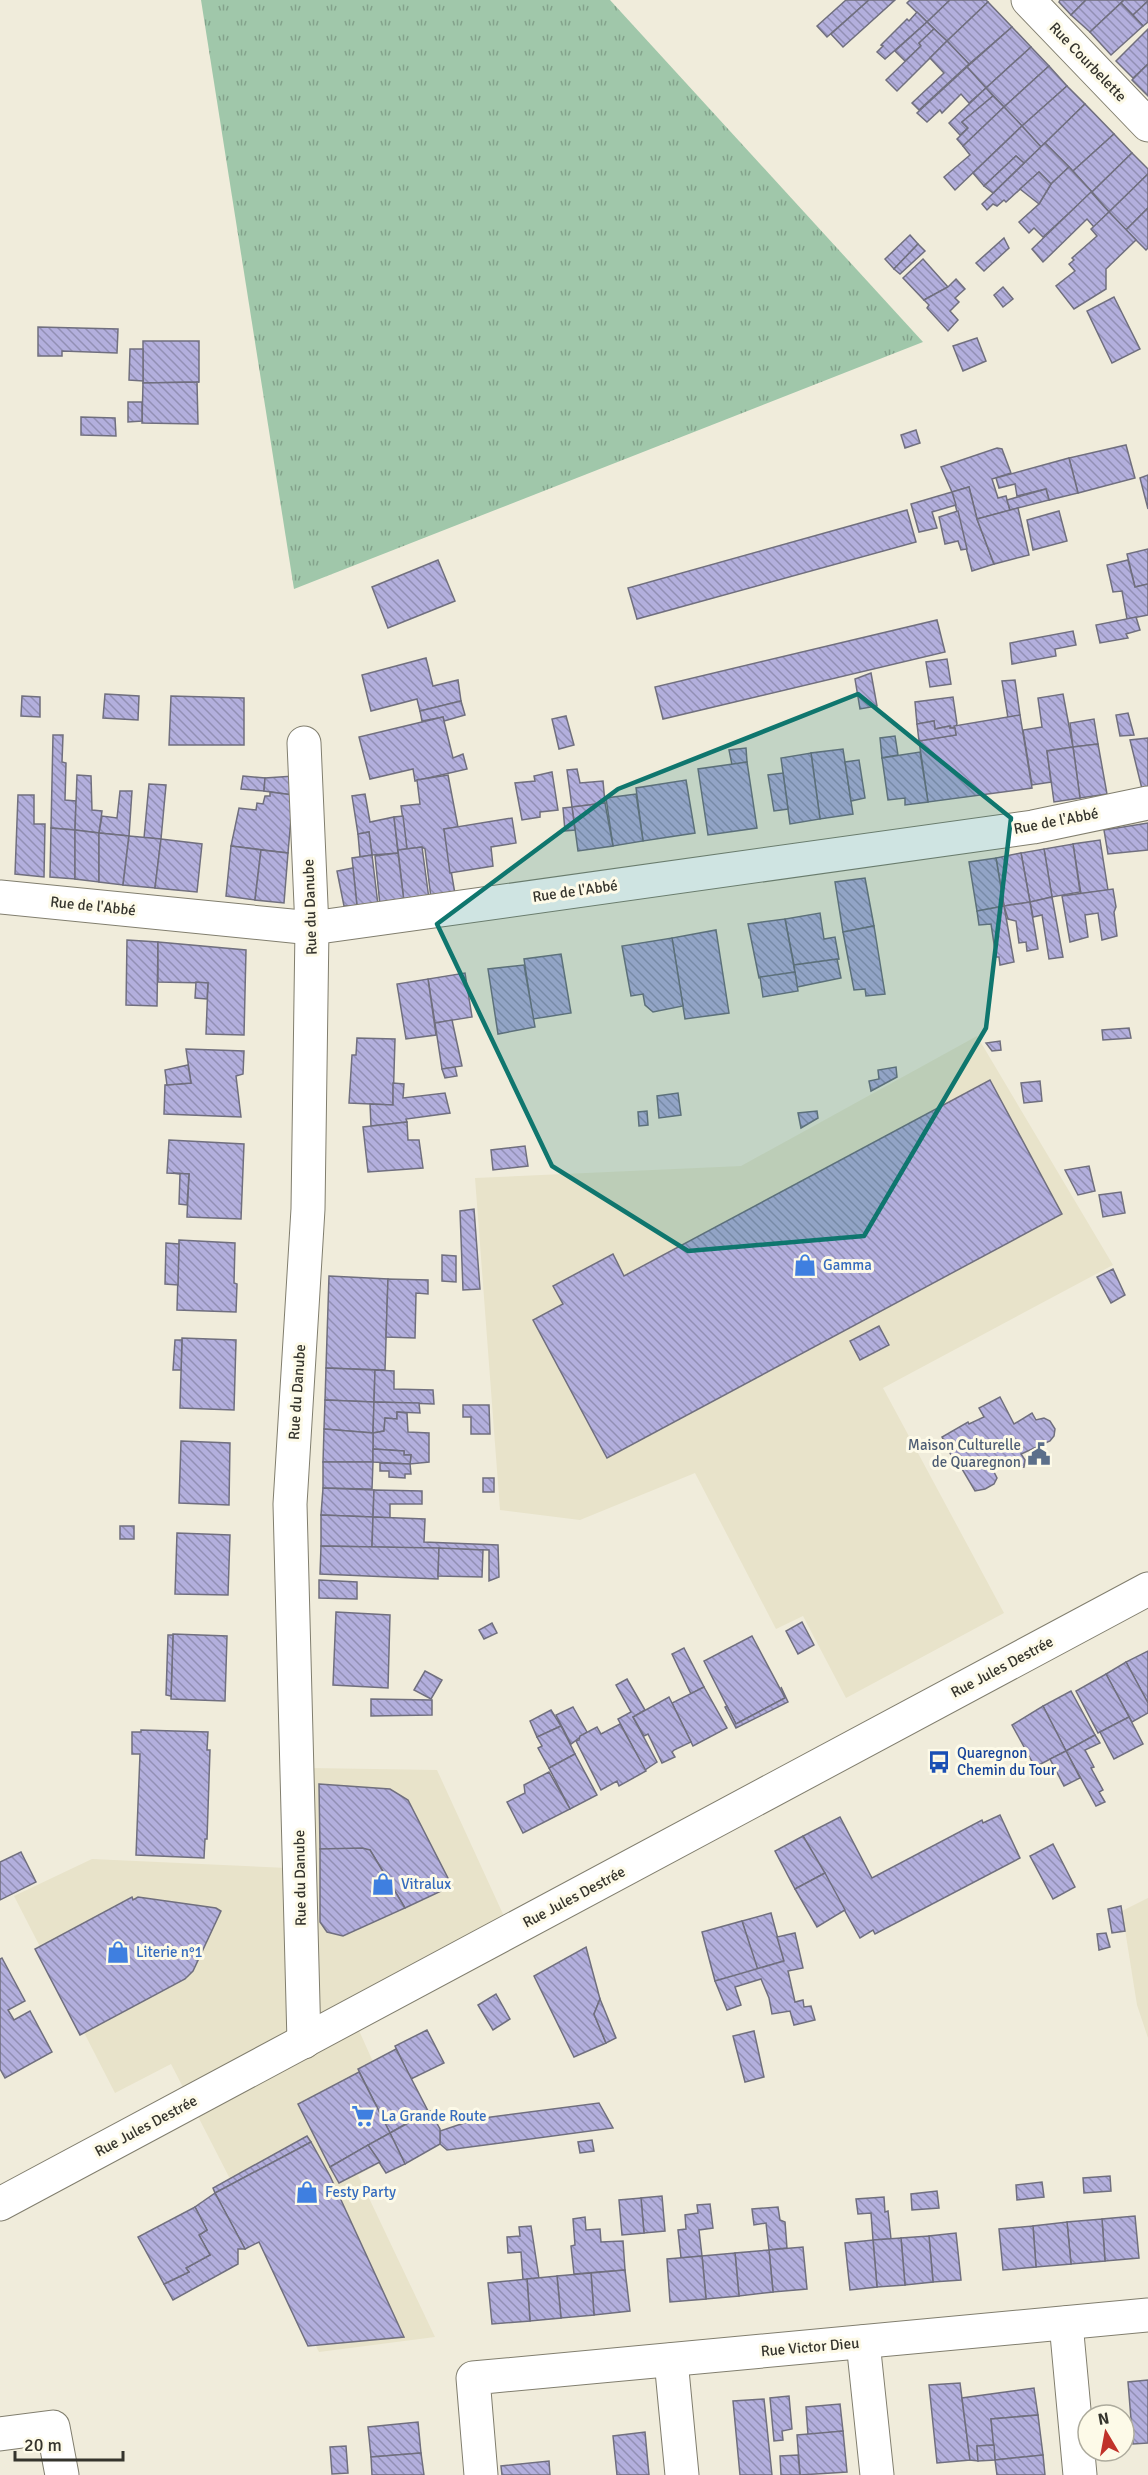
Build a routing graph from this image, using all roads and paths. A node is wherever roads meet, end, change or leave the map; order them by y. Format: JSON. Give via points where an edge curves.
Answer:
{"nodes":[{"id":1,"x":1028,"y":0,"type":"edge"},
{"id":2,"x":1148,"y":125,"type":"edge"},
{"id":3,"x":304,"y":743,"type":"dead end"},
{"id":4,"x":1148,"y":804,"type":"edge"},
{"id":5,"x":0,"y":897,"type":"edge"},
{"id":6,"x":312,"y":928,"type":"junction"},
{"id":7,"x":1148,"y":1589,"type":"edge"},
{"id":8,"x":304,"y":2042,"type":"junction"},
{"id":9,"x":0,"y":2204,"type":"edge"},
{"id":10,"x":1148,"y":2316,"type":"edge"},
{"id":11,"x":1066,"y":2323,"type":"junction"},
{"id":12,"x":863,"y":2342,"type":"junction"},
{"id":13,"x":671,"y":2360,"type":"junction"},
{"id":14,"x":0,"y":2434,"type":"edge"},
{"id":15,"x":62,"y":2475,"type":"edge"},
{"id":16,"x":482,"y":2475,"type":"edge"},
{"id":17,"x":682,"y":2475,"type":"edge"},
{"id":18,"x":877,"y":2475,"type":"edge"},
{"id":19,"x":1080,"y":2475,"type":"edge"}],
"edges":[{"from":1,"to":2,"type":"street","name":"Rue Courbelette"},
{"from":3,"to":6,"type":"street","name":"Rue du Danube"},
{"from":4,"to":6,"type":"street","name":"Rue de l'Abbé","via":[[1033,827]]},
{"from":5,"to":6,"type":"street","name":"Rue de l'Abbé"},
{"from":6,"to":8,"type":"street","name":"Rue du Danube","via":[[308,1209],[290,1504]]},
{"from":7,"to":8,"type":"street","name":"Rue Jules Destrée"},
{"from":8,"to":9,"type":"street","name":"Rue Jules Destrée"},
{"from":10,"to":11,"type":"street","name":"Rue Victor Dieu"},
{"from":11,"to":12,"type":"street","name":"Rue Victor Dieu"},
{"from":11,"to":19,"type":"street"},
{"from":12,"to":13,"type":"street","name":"Rue Victor Dieu"},
{"from":12,"to":18,"type":"street"},
{"from":13,"to":16,"type":"street","name":"Rue Victor Dieu","via":[[472,2378]]},
{"from":13,"to":17,"type":"street"},
{"from":14,"to":15,"type":"street","via":[[53,2427]]}]}
